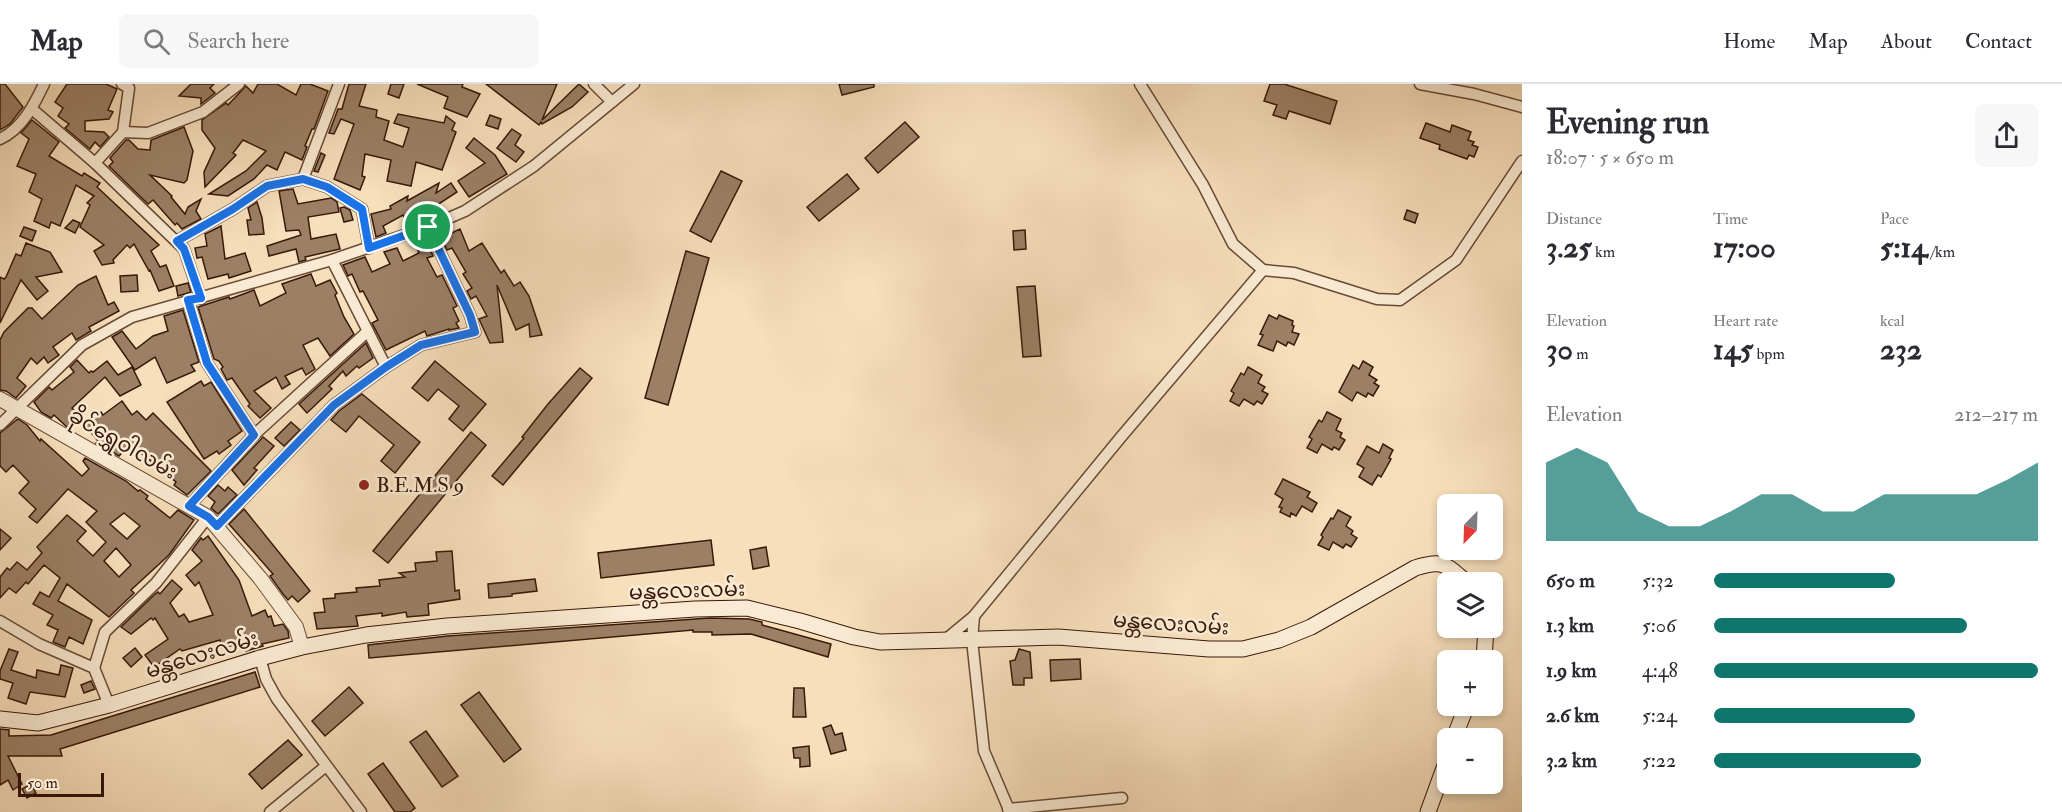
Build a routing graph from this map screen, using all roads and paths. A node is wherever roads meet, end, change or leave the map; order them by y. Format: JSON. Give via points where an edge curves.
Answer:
{"nodes":[{"id":1,"x":44,"y":84,"type":"edge"},
{"id":2,"x":122,"y":84,"type":"edge"},
{"id":3,"x":239,"y":84,"type":"edge"},
{"id":4,"x":339,"y":84,"type":"edge"},
{"id":5,"x":594,"y":84,"type":"edge"},
{"id":6,"x":634,"y":84,"type":"edge"},
{"id":7,"x":1140,"y":84,"type":"edge"},
{"id":8,"x":1420,"y":84,"type":"edge"},
{"id":9,"x":612,"y":102,"type":"junction"},
{"id":10,"x":1522,"y":107,"type":"edge"},
{"id":11,"x":32,"y":109,"type":"junction"},
{"id":12,"x":123,"y":132,"type":"junction"},
{"id":13,"x":0,"y":139,"type":"edge"},
{"id":14,"x":1522,"y":160,"type":"edge"},
{"id":15,"x":95,"y":163,"type":"junction"},
{"id":16,"x":303,"y":179,"type":"junction"},
{"id":17,"x":428,"y":227,"type":"junction"},
{"id":18,"x":177,"y":241,"type":"junction"},
{"id":19,"x":369,"y":248,"type":"junction"},
{"id":20,"x":332,"y":260,"type":"junction"},
{"id":21,"x":1263,"y":270,"type":"junction"},
{"id":22,"x":201,"y":298,"type":"junction"},
{"id":23,"x":188,"y":300,"type":"junction"},
{"id":24,"x":368,"y":331,"type":"junction"},
{"id":25,"x":386,"y":367,"type":"junction"},
{"id":26,"x":0,"y":399,"type":"edge"},
{"id":27,"x":16,"y":407,"type":"junction"},
{"id":28,"x":0,"y":425,"type":"edge"},
{"id":29,"x":254,"y":435,"type":"junction"},
{"id":30,"x":189,"y":506,"type":"junction"},
{"id":31,"x":213,"y":522,"type":"junction"},
{"id":32,"x":1454,"y":572,"type":"edge"},
{"id":33,"x":974,"y":616,"type":"junction"},
{"id":34,"x":0,"y":621,"type":"edge"},
{"id":35,"x":945,"y":640,"type":"junction"},
{"id":36,"x":972,"y":640,"type":"junction"},
{"id":37,"x":302,"y":647,"type":"junction"},
{"id":38,"x":260,"y":658,"type":"junction"},
{"id":39,"x":94,"y":668,"type":"junction"},
{"id":40,"x":109,"y":705,"type":"junction"},
{"id":41,"x":0,"y":719,"type":"edge"},
{"id":42,"x":326,"y":766,"type":"junction"},
{"id":43,"x":1437,"y":787,"type":"edge"},
{"id":44,"x":1122,"y":798,"type":"dead end"},
{"id":45,"x":1009,"y":810,"type":"edge"},
{"id":46,"x":270,"y":812,"type":"edge"},
{"id":47,"x":361,"y":812,"type":"edge"},
{"id":48,"x":1428,"y":812,"type":"edge"}],
"edges":[{"from":1,"to":11,"type":"street"},
{"from":2,"to":12,"type":"street","via":[[129,88]]},
{"from":3,"to":12,"type":"street","via":[[203,112],[148,133]]},
{"from":4,"to":16,"type":"street"},
{"from":5,"to":9,"type":"street"},
{"from":6,"to":9,"type":"street"},
{"from":7,"to":21,"type":"street","via":[[1203,185],[1233,244]]},
{"from":8,"to":10,"type":"street"},
{"from":9,"to":17,"type":"street","via":[[534,166],[465,211]]},
{"from":11,"to":13,"type":"street"},
{"from":11,"to":15,"type":"street"},
{"from":12,"to":15,"type":"street"},
{"from":14,"to":21,"type":"street","via":[[1456,260],[1400,300],[1377,299],[1294,273]]},
{"from":15,"to":18,"type":"street"},
{"from":16,"to":18,"type":"street","via":[[267,186]]},
{"from":16,"to":19,"type":"street","via":[[327,187],[362,209]]},
{"from":17,"to":19,"type":"street"},
{"from":17,"to":25,"type":"street","via":[[475,332],[421,345]]},
{"from":18,"to":22,"type":"street","via":[[184,249]]},
{"from":19,"to":20,"type":"street"},
{"from":20,"to":22,"type":"street"},
{"from":20,"to":24,"type":"street"},
{"from":21,"to":33,"type":"street"},
{"from":22,"to":23,"type":"street"},
{"from":23,"to":27,"type":"street","via":[[132,317],[81,345]]},
{"from":23,"to":29,"type":"street","via":[[207,363]]},
{"from":24,"to":25,"type":"street"},
{"from":24,"to":29,"type":"street"},
{"from":25,"to":31,"type":"street","via":[[334,405]]},
{"from":26,"to":27,"type":"street","name":"ခိုင်ရွှေဝါလမ်း"},
{"from":27,"to":28,"type":"street"},
{"from":27,"to":30,"type":"street","name":"ခိုင်ရွှေဝါလမ်း"},
{"from":29,"to":30,"type":"street"},
{"from":30,"to":31,"type":"street","name":"ခိုင်ရွှေဝါလမ်း"},
{"from":31,"to":37,"type":"street","name":"ခိုင်ရွှေဝါလမ်း","via":[[297,627]]},
{"from":31,"to":39,"type":"street","via":[[105,633]]},
{"from":32,"to":36,"type":"main road","name":"မန္တလေးလမ်း","via":[[1434,562],[1415,568],[1311,627],[1244,649],[1058,637]]},
{"from":33,"to":35,"type":"street"},
{"from":33,"to":36,"type":"street"},
{"from":34,"to":39,"type":"street","via":[[39,644]]},
{"from":35,"to":36,"type":"main road","name":"မန္တလေးလမ်း"},
{"from":35,"to":37,"type":"main road","name":"မန္တလေးလမ်း","via":[[880,642],[747,608],[447,626]]},
{"from":36,"to":45,"type":"street","via":[[984,751]]},
{"from":37,"to":38,"type":"main road","name":"မန္တလေးလမ်း"},
{"from":38,"to":40,"type":"main road","name":"မန္တလေးလမ်း"},
{"from":38,"to":42,"type":"street","via":[[277,699]]},
{"from":39,"to":40,"type":"street"},
{"from":40,"to":41,"type":"main road","name":"မန္တလေးလမ်း","via":[[38,723]]},
{"from":42,"to":46,"type":"street"},
{"from":42,"to":47,"type":"street"},
{"from":43,"to":48,"type":"main road"},
{"from":44,"to":45,"type":"street"}]}
